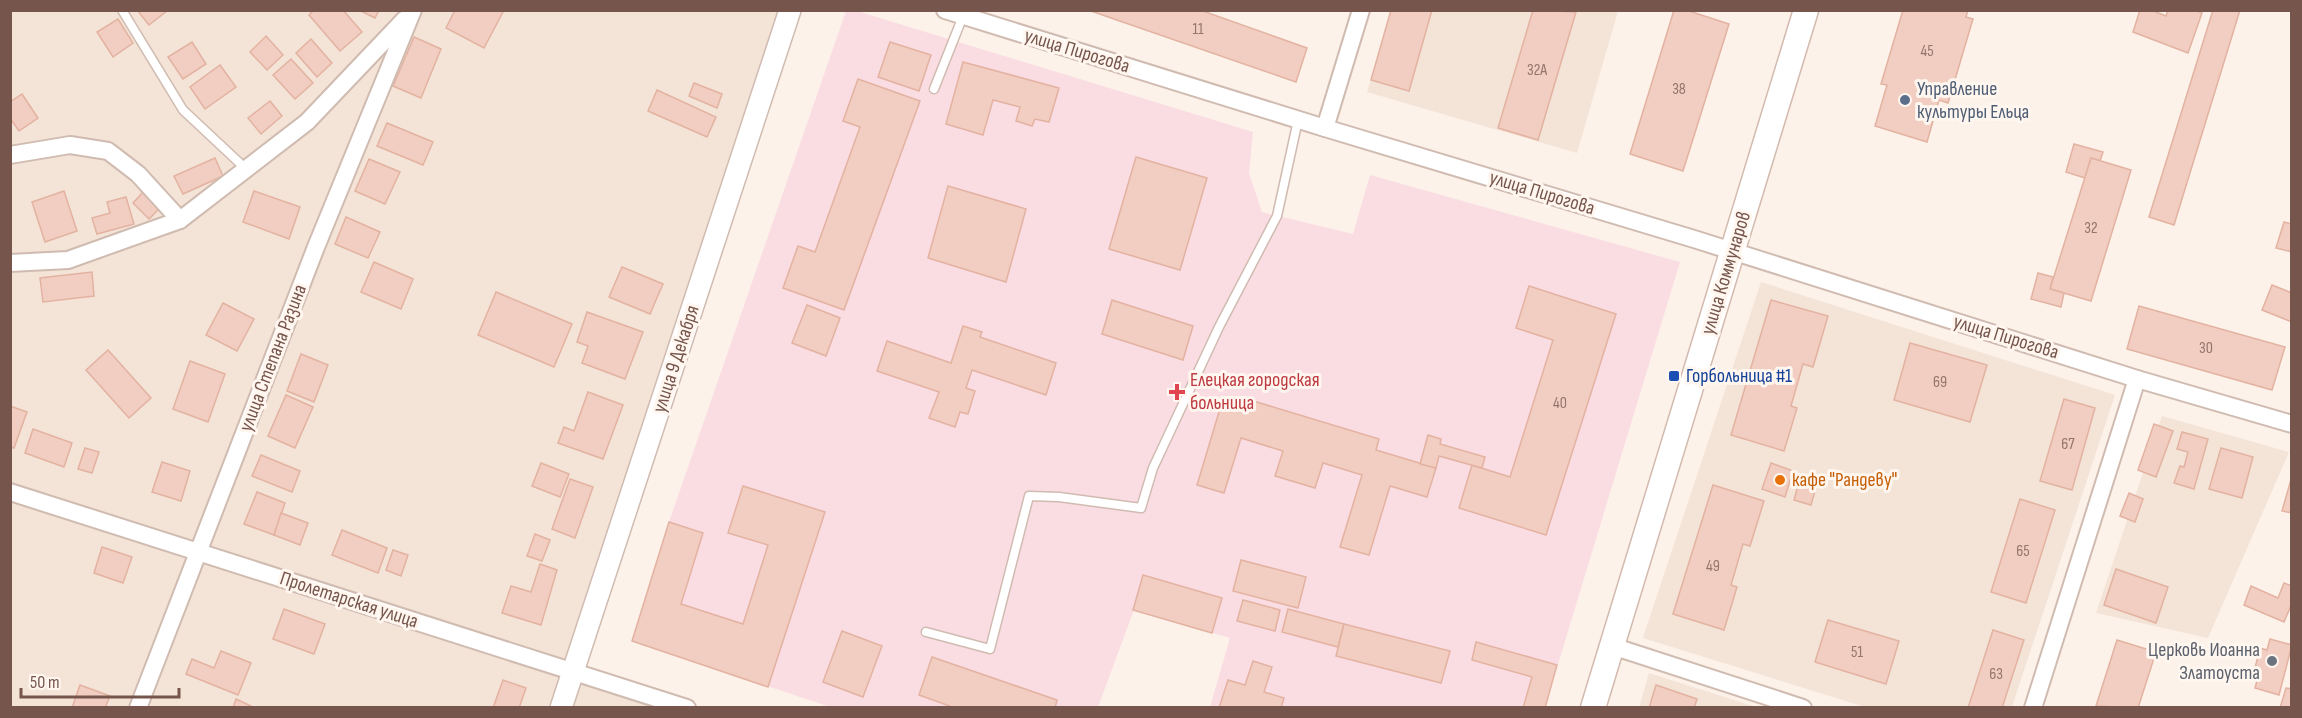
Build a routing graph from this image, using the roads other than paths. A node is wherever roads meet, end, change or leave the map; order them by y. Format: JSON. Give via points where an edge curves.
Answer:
{"nodes":[{"id":1,"x":122,"y":10,"type":"edge"},
{"id":2,"x":790,"y":10,"type":"edge"},
{"id":3,"x":945,"y":10,"type":"edge"},
{"id":4,"x":1361,"y":10,"type":"edge"},
{"id":5,"x":1806,"y":10,"type":"edge"},
{"id":6,"x":412,"y":11,"type":"edge"},
{"id":7,"x":963,"y":16,"type":"junction"},
{"id":8,"x":934,"y":89,"type":"dead end"},
{"id":9,"x":1298,"y":120,"type":"junction"},
{"id":10,"x":1325,"y":128,"type":"junction"},
{"id":11,"x":10,"y":155,"type":"edge"},
{"id":12,"x":246,"y":169,"type":"junction"},
{"id":13,"x":180,"y":220,"type":"junction"},
{"id":14,"x":1733,"y":251,"type":"junction"},
{"id":15,"x":10,"y":263,"type":"edge"},
{"id":16,"x":2137,"y":379,"type":"junction"},
{"id":17,"x":2292,"y":424,"type":"edge"},
{"id":18,"x":10,"y":492,"type":"edge"},
{"id":19,"x":198,"y":551,"type":"junction"},
{"id":20,"x":926,"y":632,"type":"dead end"},
{"id":21,"x":1612,"y":646,"type":"junction"},
{"id":22,"x":573,"y":672,"type":"junction"},
{"id":23,"x":138,"y":708,"type":"edge"},
{"id":24,"x":561,"y":708,"type":"edge"},
{"id":25,"x":687,"y":708,"type":"edge"},
{"id":26,"x":1593,"y":708,"type":"edge"},
{"id":27,"x":1803,"y":708,"type":"edge"},
{"id":28,"x":2033,"y":708,"type":"edge"}],
"edges":[{"from":1,"to":12,"type":"lane","via":[[183,110]]},
{"from":2,"to":22,"type":"street","name":"улица 9 Декабря"},
{"from":3,"to":7,"type":"street","name":"улица Пирогова"},
{"from":4,"to":10,"type":"street"},
{"from":5,"to":14,"type":"main road","name":"улица Коммунаров"},
{"from":6,"to":12,"type":"street","via":[[307,122]]},
{"from":6,"to":19,"type":"street","name":"улица Степана Разина"},
{"from":7,"to":8,"type":"lane"},
{"from":7,"to":9,"type":"street","name":"улица Пирогова"},
{"from":9,"to":10,"type":"street","name":"улица Пирогова"},
{"from":9,"to":20,"type":"lane","via":[[1276,216],[1153,468],[1141,508],[1029,496],[990,649]]},
{"from":10,"to":14,"type":"street","name":"улица Пирогова"},
{"from":11,"to":13,"type":"street","via":[[70,145],[108,151],[138,174]]},
{"from":12,"to":13,"type":"street"},
{"from":13,"to":15,"type":"street","via":[[68,260]]},
{"from":14,"to":16,"type":"street","name":"улица Пирогова"},
{"from":14,"to":21,"type":"main road","name":"улица Коммунаров"},
{"from":16,"to":17,"type":"street","name":"улица Пирогова"},
{"from":16,"to":28,"type":"street"},
{"from":18,"to":19,"type":"street","name":"Пролетарская улица"},
{"from":19,"to":22,"type":"street","name":"Пролетарская улица"},
{"from":19,"to":23,"type":"street","name":"улица Степана Разина"},
{"from":21,"to":26,"type":"main road","name":"улица Коммунаров"},
{"from":21,"to":27,"type":"street"},
{"from":22,"to":24,"type":"street","name":"улица 9 Декабря"},
{"from":22,"to":25,"type":"street","name":"Пролетарская улица"}]}
